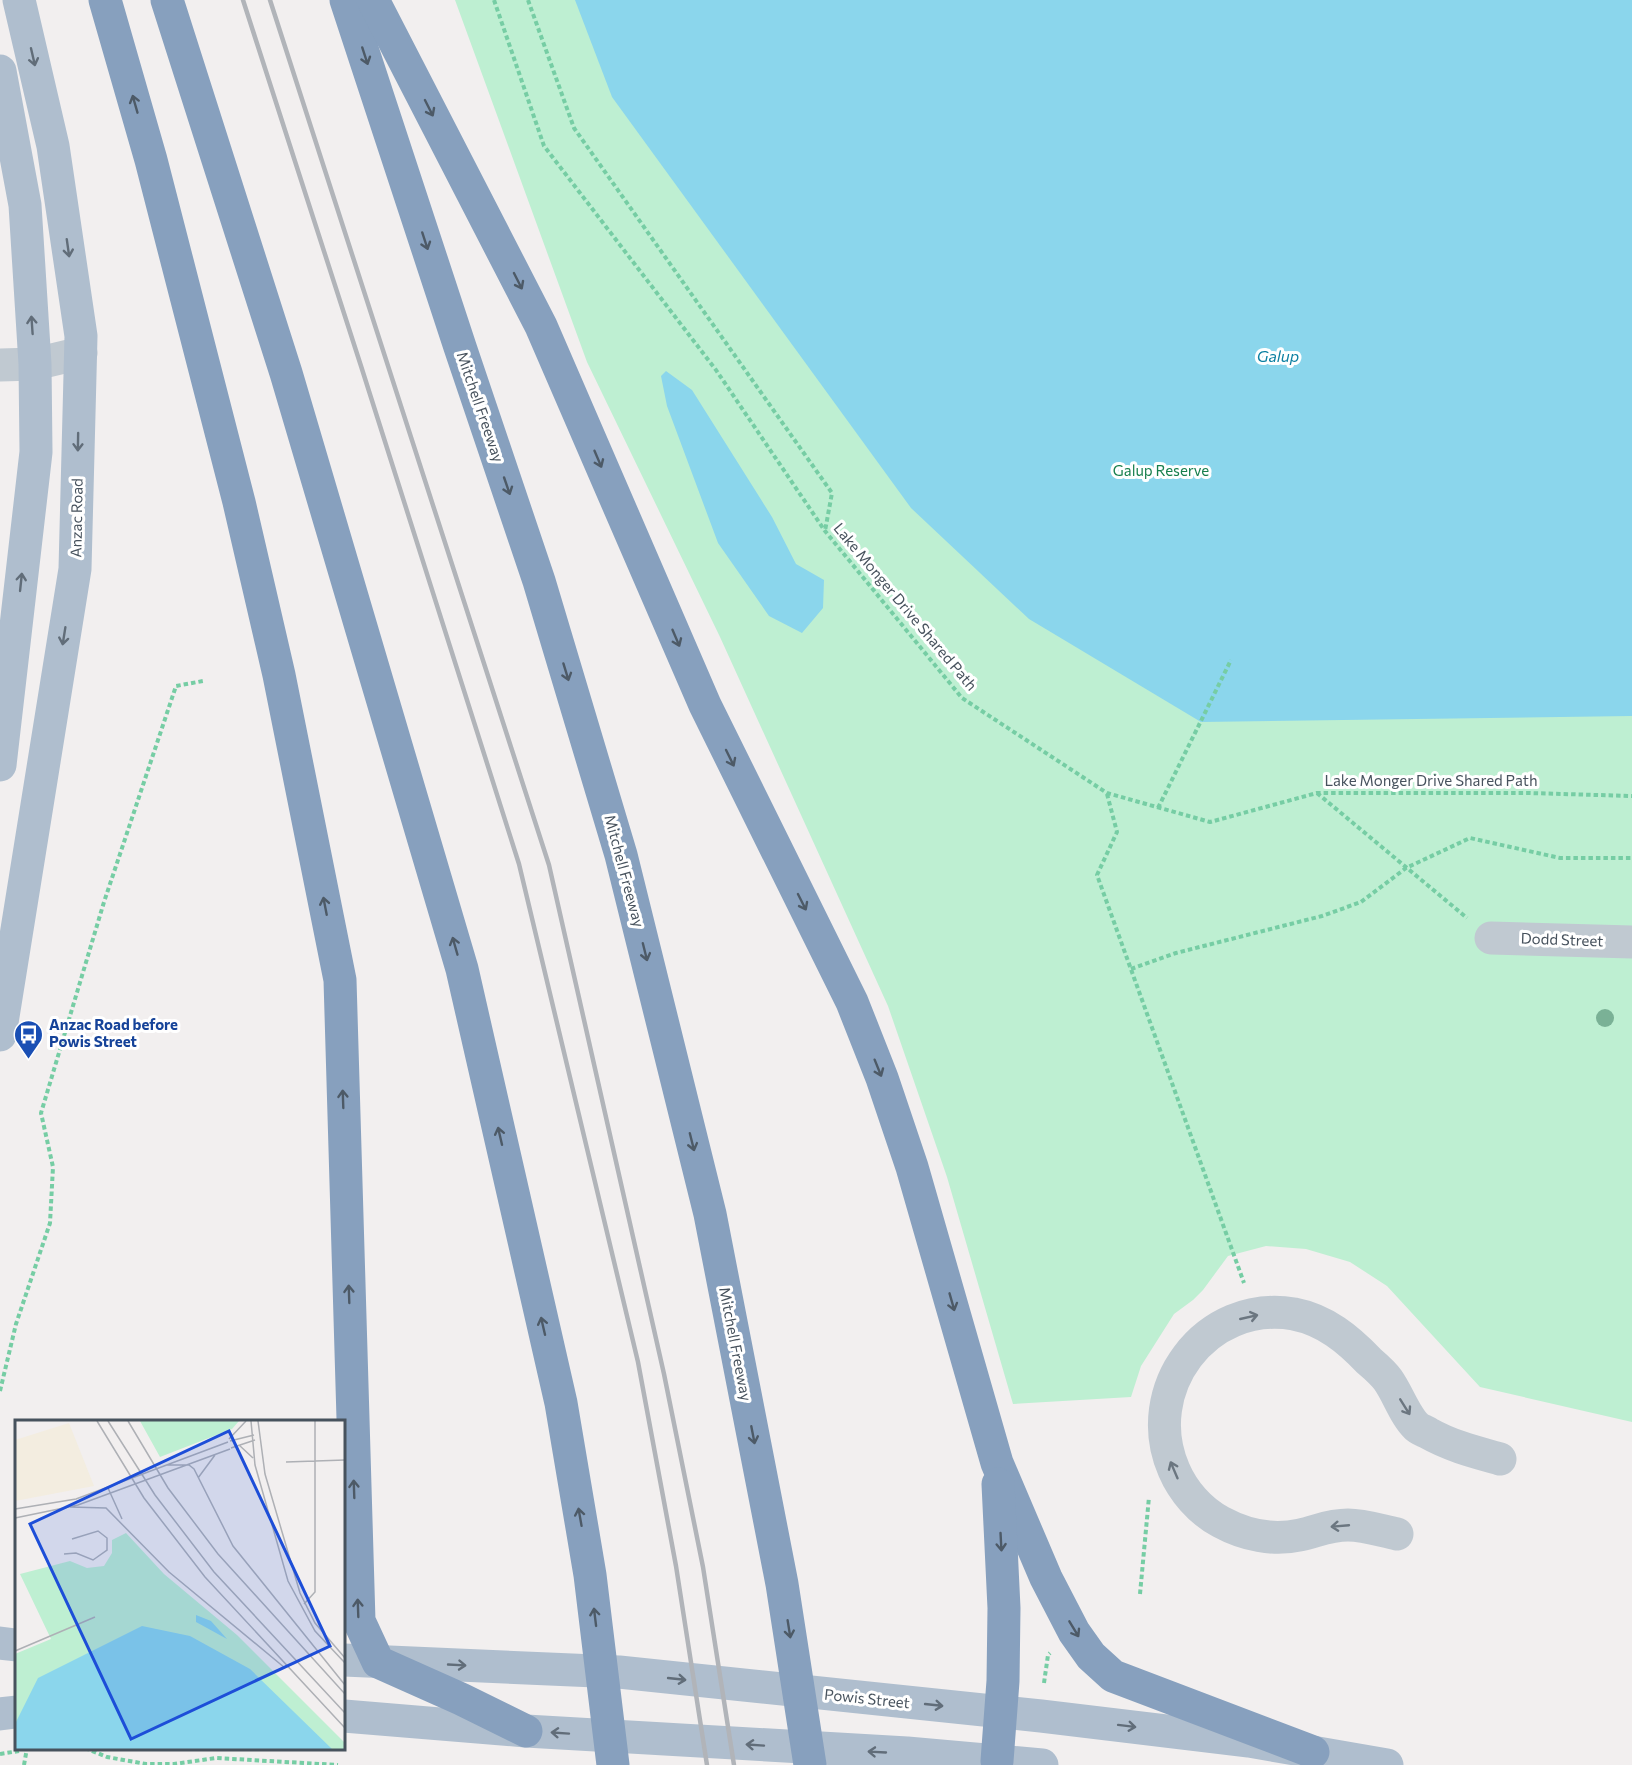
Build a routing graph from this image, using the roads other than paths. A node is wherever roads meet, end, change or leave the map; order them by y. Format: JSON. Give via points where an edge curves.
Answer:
{"nodes":[{"id":1,"x":19,"y":0,"type":"edge"},
{"id":2,"x":105,"y":0,"type":"edge"},
{"id":3,"x":167,"y":0,"type":"edge"},
{"id":4,"x":346,"y":0,"type":"edge"},
{"id":5,"x":373,"y":0,"type":"edge"},
{"id":6,"x":0,"y":71,"type":"edge"},
{"id":7,"x":81,"y":353,"type":"junction"},
{"id":8,"x":35,"y":364,"type":"junction"},
{"id":9,"x":0,"y":365,"type":"edge"},
{"id":10,"x":0,"y":765,"type":"edge"},
{"id":11,"x":1491,"y":938,"type":"road end"},
{"id":12,"x":1632,"y":942,"type":"edge"},
{"id":13,"x":0,"y":1035,"type":"edge"},
{"id":14,"x":1500,"y":1459,"type":"dead end"},
{"id":15,"x":997,"y":1463,"type":"junction"},
{"id":16,"x":1397,"y":1534,"type":"dead end"},
{"id":17,"x":350,"y":1556,"type":"edge"},
{"id":18,"x":0,"y":1643,"type":"edge"},
{"id":19,"x":15,"y":1645,"type":"edge"},
{"id":20,"x":345,"y":1660,"type":"edge"},
{"id":21,"x":378,"y":1662,"type":"junction"},
{"id":22,"x":0,"y":1691,"type":"edge"},
{"id":23,"x":15,"y":1694,"type":"edge"},
{"id":24,"x":15,"y":1712,"type":"edge"},
{"id":25,"x":1000,"y":1712,"type":"junction"},
{"id":26,"x":0,"y":1714,"type":"edge"},
{"id":27,"x":345,"y":1716,"type":"edge"},
{"id":28,"x":526,"y":1731,"type":"junction"},
{"id":29,"x":1312,"y":1752,"type":"junction"},
{"id":30,"x":997,"y":1761,"type":"junction"},
{"id":31,"x":614,"y":1765,"type":"edge"},
{"id":32,"x":810,"y":1765,"type":"edge"},
{"id":33,"x":1042,"y":1765,"type":"edge"},
{"id":34,"x":1387,"y":1765,"type":"edge"}],
"edges":[{"from":1,"to":7,"type":"main road","name":"Anzac Road","one_way":true,"via":[[53,146]]},
{"from":17,"to":2,"type":"highway","one_way":true,"via":[[340,980],[279,675],[239,502],[151,160]]},
{"from":31,"to":3,"type":"highway","one_way":true,"via":[[590,1575],[561,1403],[462,969],[286,373]]},
{"from":4,"to":32,"type":"highway","name":"Mitchell Freeway","one_way":true,"via":[[539,581],[621,855],[710,1214],[782,1584]]},
{"from":5,"to":15,"type":"highway","one_way":true,"via":[[542,326],[705,705],[852,1002],[912,1167]]},
{"from":8,"to":6,"type":"main road","one_way":true,"via":[[25,205]]},
{"from":7,"to":8,"type":"street"},
{"from":7,"to":13,"type":"main road","name":"Anzac Road","one_way":true,"via":[[75,569]]},
{"from":8,"to":9,"type":"street"},
{"from":10,"to":8,"type":"main road","one_way":true,"via":[[36,452]]},
{"from":11,"to":12,"type":"street","name":"Dodd Street"},
{"from":16,"to":14,"type":"street","one_way":true,"via":[[1351,1525],[1270,1537],[1241,1532],[1200,1508],[1180,1484],[1168,1456],[1164,1430],[1165,1403],[1183,1361],[1217,1329],[1235,1321],[1254,1315],[1294,1314],[1323,1324],[1348,1339],[1387,1379],[1417,1427],[1449,1445]]},
{"from":15,"to":25,"type":"highway","one_way":true,"via":[[1004,1608]]},
{"from":15,"to":29,"type":"highway","one_way":true,"via":[[1046,1578],[1091,1656],[1113,1676]]},
{"from":21,"to":17,"type":"highway","one_way":true,"via":[[359,1621]]},
{"from":18,"to":19,"type":"main road"},
{"from":20,"to":21,"type":"main road","name":"Powis Street"},
{"from":21,"to":25,"type":"main road","name":"Powis Street","one_way":true,"via":[[619,1672]]},
{"from":21,"to":28,"type":"highway"},
{"from":22,"to":23,"type":"main road"},
{"from":24,"to":26,"type":"main road"},
{"from":25,"to":29,"type":"main road","name":"Powis Street","one_way":true},
{"from":25,"to":30,"type":"highway"},
{"from":27,"to":28,"type":"main road"},
{"from":30,"to":28,"type":"main road","one_way":true},
{"from":29,"to":34,"type":"main road","name":"Powis Street"},
{"from":30,"to":33,"type":"main road"}]}
